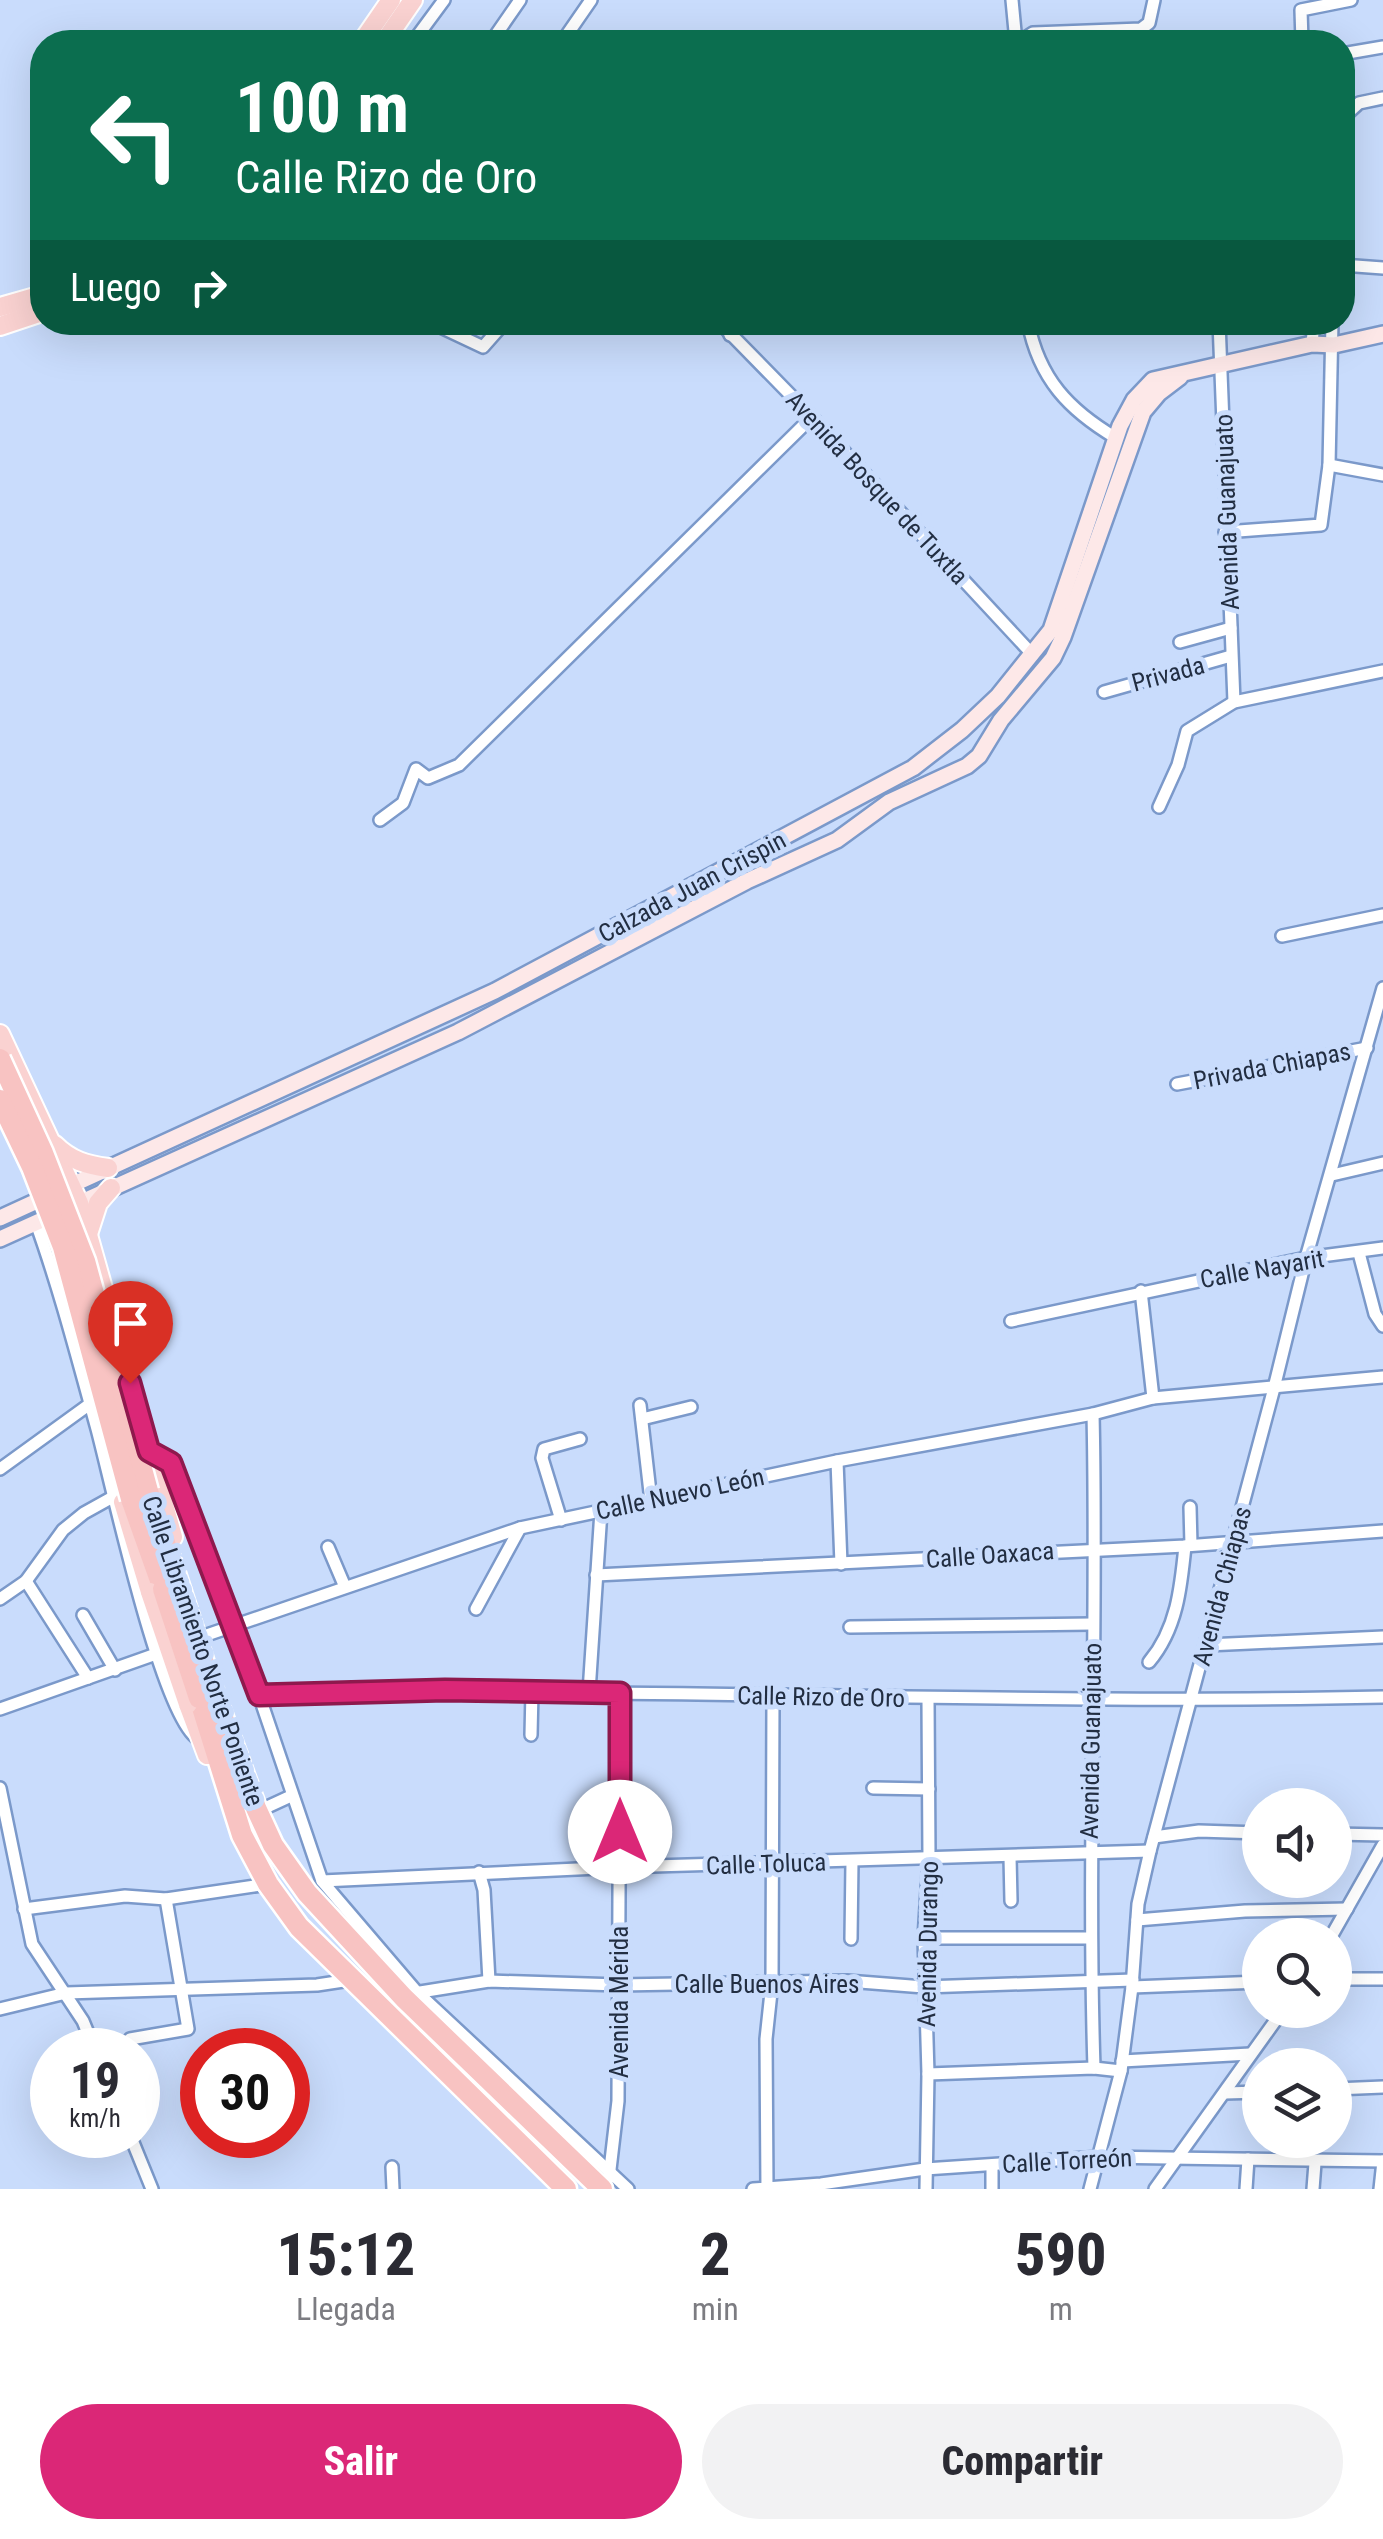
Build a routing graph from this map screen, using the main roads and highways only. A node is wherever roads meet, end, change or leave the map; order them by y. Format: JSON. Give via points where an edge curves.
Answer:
{"nodes":[{"id":1,"x":402,"y":2,"type":"edge"},
{"id":2,"x":374,"y":30,"type":"edge"},
{"id":3,"x":389,"y":30,"type":"edge"},
{"id":4,"x":30,"y":298,"type":"edge"},
{"id":5,"x":0,"y":306,"type":"edge"},
{"id":6,"x":30,"y":316,"type":"edge"},
{"id":7,"x":0,"y":326,"type":"edge"},
{"id":8,"x":1383,"y":334,"type":"edge"},
{"id":9,"x":1195,"y":370,"type":"junction"},
{"id":10,"x":962,"y":730,"type":"junction"},
{"id":11,"x":946,"y":742,"type":"junction"},
{"id":12,"x":979,"y":756,"type":"junction"},
{"id":13,"x":963,"y":768,"type":"junction"},
{"id":14,"x":0,"y":1034,"type":"edge"},
{"id":15,"x":0,"y":1059,"type":"edge"},
{"id":16,"x":0,"y":1100,"type":"edge"},
{"id":17,"x":0,"y":1117,"type":"edge"},
{"id":18,"x":48,"y":1138,"type":"junction"},
{"id":19,"x":108,"y":1168,"type":"junction"},
{"id":20,"x":71,"y":1185,"type":"junction"},
{"id":21,"x":111,"y":1188,"type":"junction"},
{"id":22,"x":38,"y":1200,"type":"junction"},
{"id":23,"x":79,"y":1204,"type":"junction"},
{"id":24,"x":2,"y":1217,"type":"edge"},
{"id":25,"x":40,"y":1221,"type":"junction"},
{"id":26,"x":88,"y":1234,"type":"junction"},
{"id":27,"x":0,"y":1238,"type":"edge"},
{"id":28,"x":130,"y":1496,"type":"junction"},
{"id":29,"x":164,"y":1590,"type":"junction"},
{"id":30,"x":203,"y":1689,"type":"junction"},
{"id":31,"x":233,"y":1810,"type":"junction"},
{"id":32,"x":273,"y":1845,"type":"junction"},
{"id":33,"x":606,"y":2184,"type":"edge"},
{"id":34,"x":566,"y":2189,"type":"edge"}],
"edges":[{"from":1,"to":2,"type":"main road"},
{"from":1,"to":3,"type":"main road"},
{"from":4,"to":5,"type":"main road"},
{"from":6,"to":7,"type":"main road"},
{"from":8,"to":9,"type":"main road","name":"Calzada Juan Crispin"},
{"from":9,"to":10,"type":"main road","name":"Calzada Juan Crispin","via":[[1153,380],[1134,400],[1051,630]]},
{"from":9,"to":12,"type":"main road","name":"Calzada Juan Crispin","via":[[1173,380],[1144,412],[1064,637]]},
{"from":10,"to":11,"type":"main road","name":"Calzada Juan Crispin"},
{"from":10,"to":12,"type":"main road","via":[[978,739]]},
{"from":11,"to":13,"type":"main road"},
{"from":11,"to":19,"type":"main road","name":"Calzada Juan Crispin","via":[[880,787],[496,991]]},
{"from":12,"to":13,"type":"main road","name":"Calzada Juan Crispin"},
{"from":13,"to":21,"type":"main road","name":"Calzada Juan Crispin","via":[[888,802],[837,840],[458,1032]]},
{"from":14,"to":18,"type":"main road","name":"Calle Libramiento Norte Poniente"},
{"from":15,"to":28,"type":"highway","name":"Calle Libramiento Norte Poniente","bridge":true,"via":[[84,1261]]},
{"from":16,"to":28,"type":"highway","name":"Calle Libramiento Norte Poniente","bridge":true,"via":[[63,1247]]},
{"from":17,"to":22,"type":"main road","name":"Calle Libramiento Norte Poniente"},
{"from":18,"to":19,"type":"main road","via":[[75,1160]]},
{"from":18,"to":20,"type":"main road","name":"Calle Libramiento Norte Poniente"},
{"from":19,"to":20,"type":"main road","name":"Calzada Juan Crispin"},
{"from":20,"to":22,"type":"main road","name":"Calzada Juan Crispin"},
{"from":20,"to":23,"type":"main road","name":"Calle Libramiento Norte Poniente"},
{"from":21,"to":23,"type":"main road","name":"Calzada Juan Crispin"},
{"from":21,"to":26,"type":"main road"},
{"from":22,"to":24,"type":"main road","name":"Calzada Juan Crispin"},
{"from":22,"to":25,"type":"main road","name":"Calle Libramiento Norte Poniente"},
{"from":23,"to":25,"type":"main road","name":"Calzada Juan Crispin"},
{"from":23,"to":26,"type":"main road","name":"Calle Libramiento Norte Poniente"},
{"from":25,"to":27,"type":"main road","name":"Calzada Juan Crispin"},
{"from":25,"to":29,"type":"main road","name":"Calle Libramiento Norte Poniente","via":[[115,1476]]},
{"from":26,"to":30,"type":"main road","name":"Calle Libramiento Norte Poniente","via":[[195,1609]]},
{"from":28,"to":29,"type":"highway","name":"Calle Libramiento Norte Poniente"},
{"from":29,"to":30,"type":"highway","name":"Calle Libramiento Norte Poniente","bridge":true},
{"from":29,"to":30,"type":"main road","name":"Calle Libramiento Norte Poniente","bridge":true},
{"from":30,"to":31,"type":"highway","name":"Calle Libramiento Norte Poniente"},
{"from":30,"to":31,"type":"main road","name":"Calle Libramiento Norte Poniente","via":[[201,1738]]},
{"from":30,"to":32,"type":"highway","name":"Calle Libramiento Norte Poniente"},
{"from":30,"to":32,"type":"main road","name":"Calle Libramiento Norte Poniente","via":[[265,1808]]},
{"from":31,"to":34,"type":"highway","name":"Calle Libramiento Norte Poniente","via":[[253,1859],[300,1927]]},
{"from":32,"to":33,"type":"highway","name":"Calle Libramiento Norte Poniente","via":[[300,1882],[410,1995]]}]}
